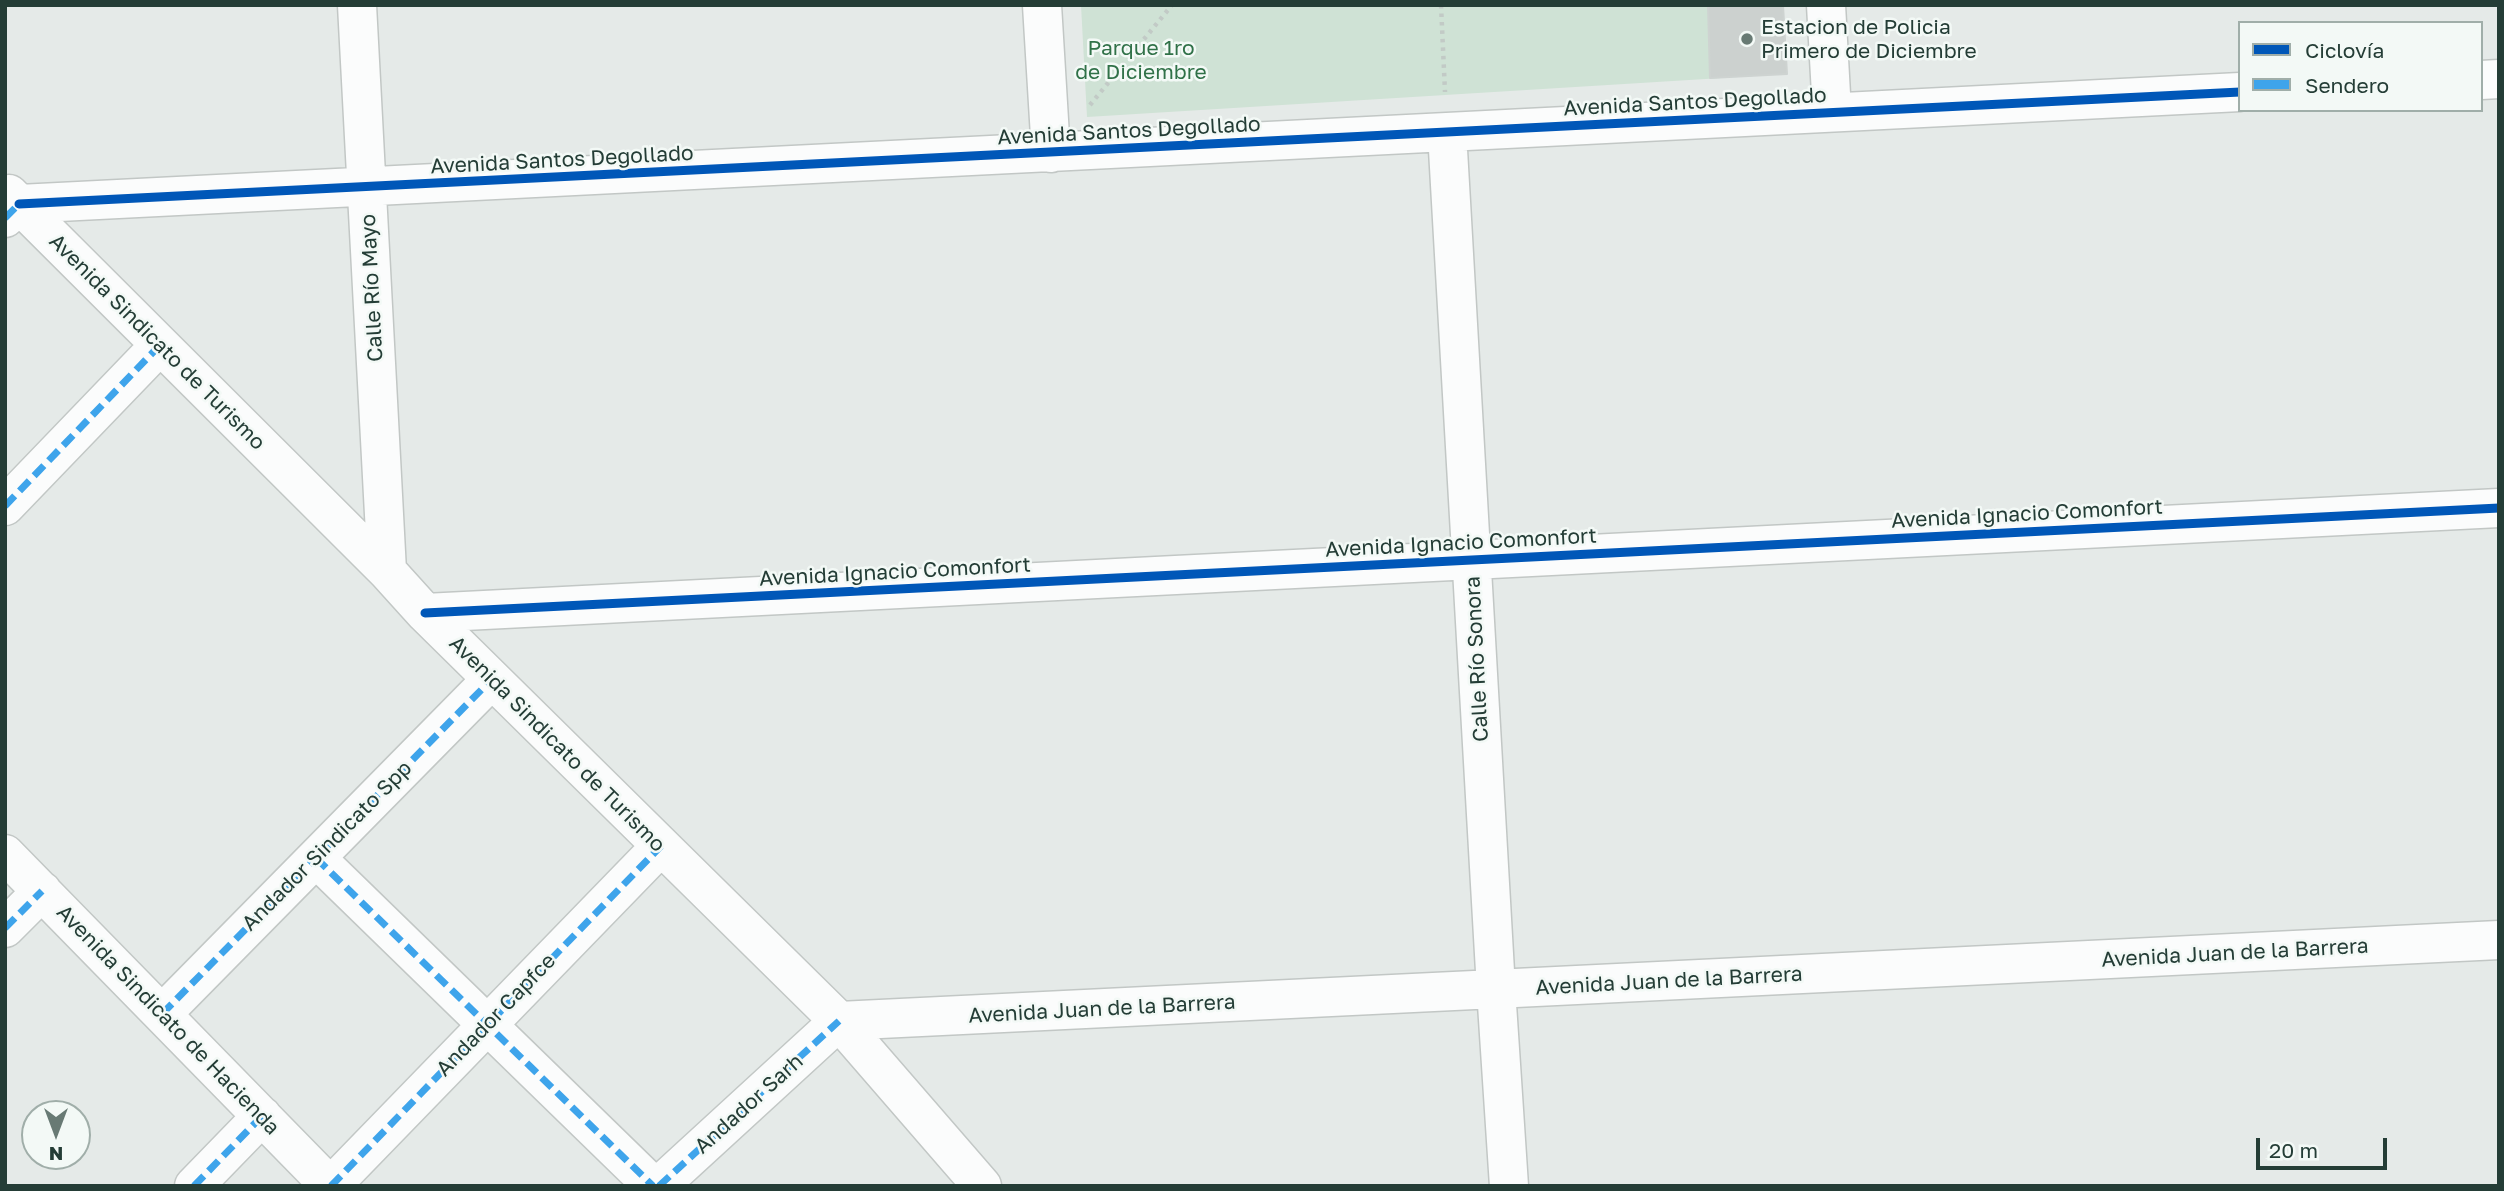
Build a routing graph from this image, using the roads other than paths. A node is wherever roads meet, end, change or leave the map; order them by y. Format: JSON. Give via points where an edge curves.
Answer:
{"nodes":[{"id":1,"x":357,"y":5,"type":"edge"},
{"id":2,"x":1042,"y":5,"type":"edge"},
{"id":3,"x":1826,"y":5,"type":"edge"},
{"id":4,"x":2238,"y":92,"type":"edge"},
{"id":5,"x":1832,"y":112,"type":"junction"},
{"id":6,"x":1447,"y":132,"type":"junction"},
{"id":7,"x":1051,"y":153,"type":"junction"},
{"id":8,"x":366,"y":187,"type":"junction"},
{"id":9,"x":10,"y":204,"type":"edge"},
{"id":10,"x":160,"y":345,"type":"junction"},
{"id":11,"x":5,"y":506,"type":"edge"},
{"id":12,"x":2499,"y":508,"type":"edge"},
{"id":13,"x":1471,"y":560,"type":"junction"},
{"id":14,"x":387,"y":571,"type":"junction"},
{"id":15,"x":425,"y":613,"type":"junction"},
{"id":16,"x":492,"y":679,"type":"junction"},
{"id":17,"x":661,"y":846,"type":"junction"},
{"id":18,"x":5,"y":854,"type":"edge"},
{"id":19,"x":316,"y":858,"type":"junction"},
{"id":20,"x":41,"y":891,"type":"junction"},
{"id":21,"x":5,"y":928,"type":"edge"},
{"id":22,"x":2499,"y":940,"type":"edge"},
{"id":23,"x":1496,"y":989,"type":"junction"},
{"id":24,"x":162,"y":1014,"type":"junction"},
{"id":25,"x":839,"y":1021,"type":"junction"},
{"id":26,"x":486,"y":1024,"type":"junction"},
{"id":27,"x":262,"y":1116,"type":"junction"},
{"id":28,"x":194,"y":1186,"type":"edge"},
{"id":29,"x":330,"y":1186,"type":"edge"},
{"id":30,"x":656,"y":1186,"type":"edge"},
{"id":31,"x":982,"y":1186,"type":"edge"},
{"id":32,"x":1509,"y":1186,"type":"edge"}],
"edges":[{"from":1,"to":8,"type":"street","name":"Calle Río Mayo"},
{"from":2,"to":7,"type":"street"},
{"from":3,"to":5,"type":"street"},
{"from":4,"to":5,"type":"street","name":"Avenida Santos Degollado"},
{"from":5,"to":6,"type":"street","name":"Avenida Santos Degollado"},
{"from":6,"to":7,"type":"street","name":"Avenida Santos Degollado"},
{"from":6,"to":13,"type":"street","name":"Calle Río Sonora"},
{"from":7,"to":8,"type":"street","name":"Avenida Santos Degollado"},
{"from":8,"to":9,"type":"street","name":"Avenida Santos Degollado"},
{"from":8,"to":14,"type":"street","name":"Calle Río Mayo"},
{"from":9,"to":10,"type":"street","name":"Avenida Sindicato de Turismo"},
{"from":10,"to":11,"type":"street"},
{"from":10,"to":14,"type":"street","name":"Avenida Sindicato de Turismo"},
{"from":12,"to":13,"type":"street","name":"Avenida Ignacio Comonfort"},
{"from":13,"to":15,"type":"street","name":"Avenida Ignacio Comonfort"},
{"from":13,"to":23,"type":"street","name":"Calle Río Sonora"},
{"from":14,"to":15,"type":"street","name":"Avenida Sindicato de Turismo"},
{"from":15,"to":16,"type":"street","name":"Avenida Sindicato de Turismo"},
{"from":16,"to":17,"type":"street","name":"Avenida Sindicato de Turismo"},
{"from":16,"to":19,"type":"street","name":"Andador Sindicato Spp"},
{"from":17,"to":25,"type":"street","name":"Avenida Sindicato de Turismo"},
{"from":17,"to":26,"type":"street","name":"Andador Capfce"},
{"from":18,"to":20,"type":"street","name":"Avenida Sindicato de Hacienda"},
{"from":19,"to":24,"type":"street","name":"Andador Sindicato Spp"},
{"from":19,"to":26,"type":"street"},
{"from":20,"to":21,"type":"street"},
{"from":20,"to":24,"type":"street","name":"Avenida Sindicato de Hacienda"},
{"from":22,"to":23,"type":"street","name":"Avenida Juan de la Barrera"},
{"from":23,"to":25,"type":"street","name":"Avenida Juan de la Barrera"},
{"from":23,"to":32,"type":"street","name":"Calle Río Sonora"},
{"from":24,"to":27,"type":"street","name":"Avenida Sindicato de Hacienda"},
{"from":25,"to":30,"type":"street","name":"Andador Sarh"},
{"from":25,"to":31,"type":"street","name":"Avenida Sindicato de Turismo"},
{"from":26,"to":29,"type":"street","name":"Andador Capfce"},
{"from":26,"to":30,"type":"street"},
{"from":27,"to":28,"type":"street"},
{"from":27,"to":29,"type":"street","name":"Avenida Sindicato de Hacienda"}]}
